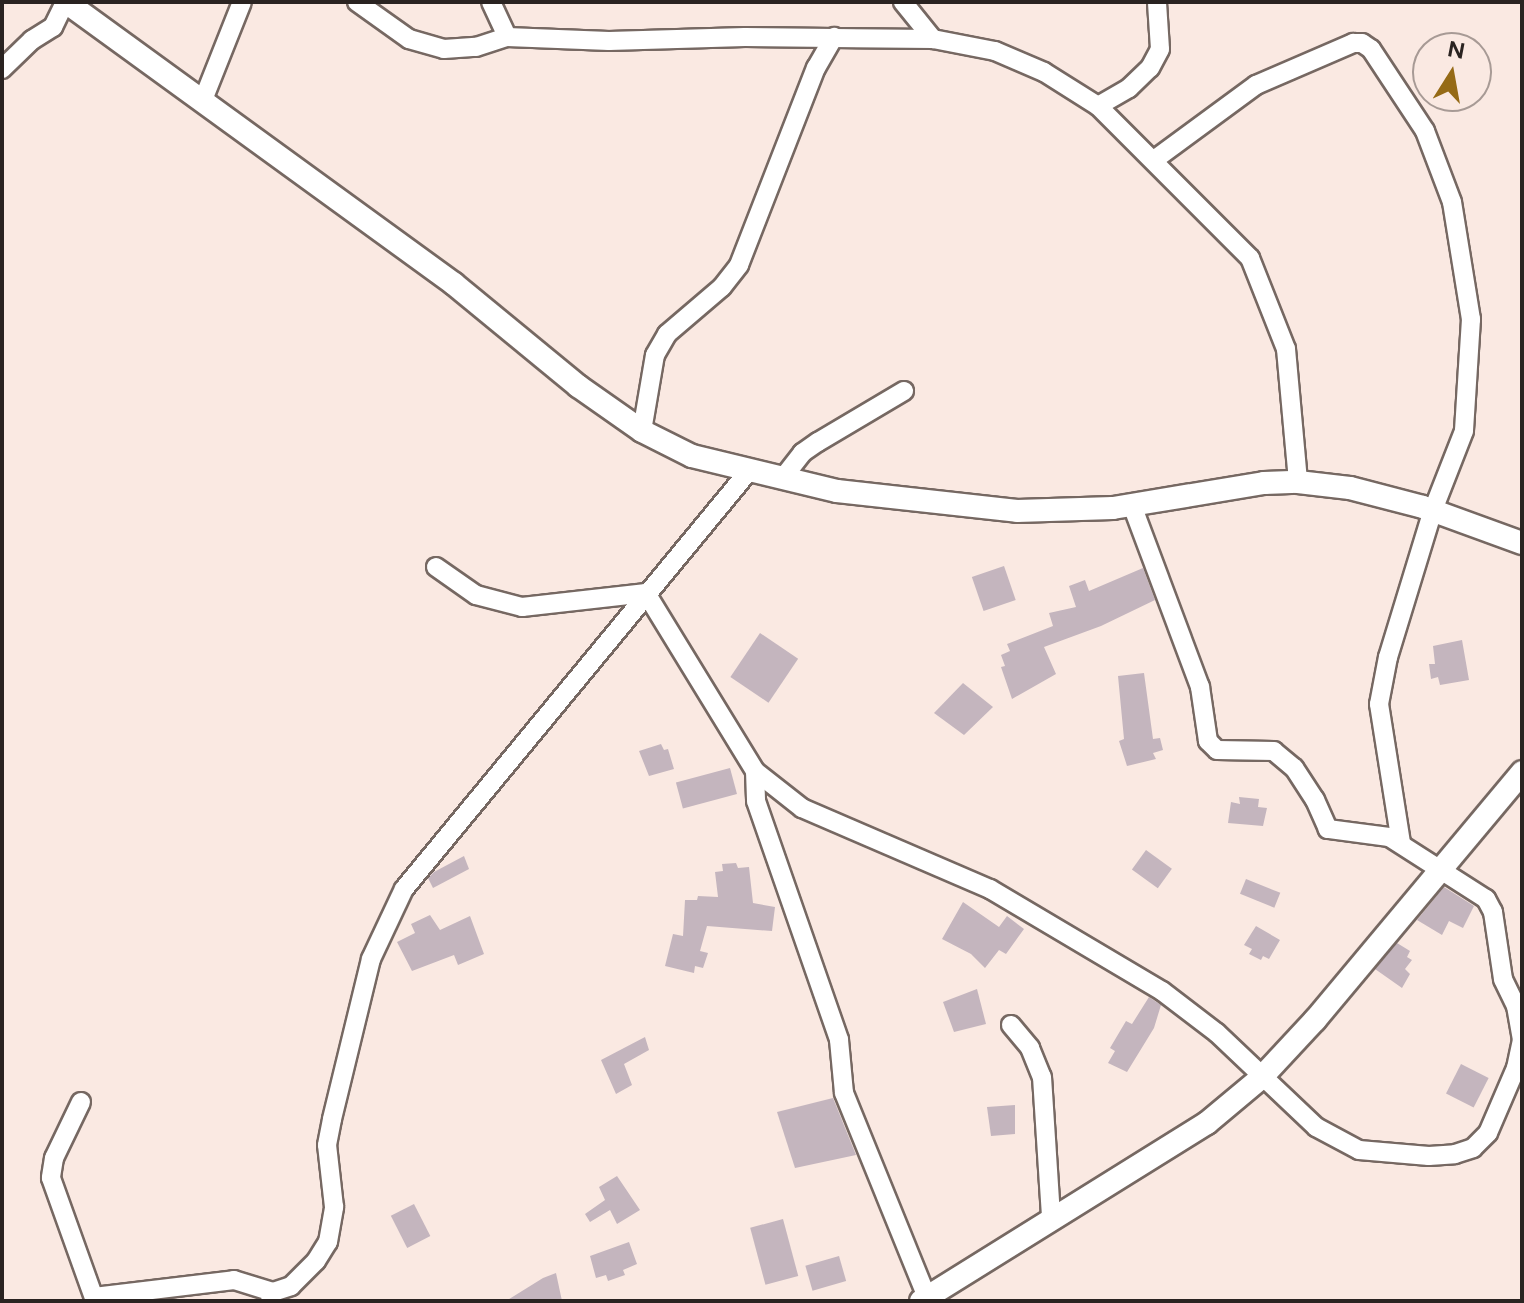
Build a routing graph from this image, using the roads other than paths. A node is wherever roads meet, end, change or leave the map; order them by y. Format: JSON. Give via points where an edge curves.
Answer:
{"nodes":[{"id":1,"x":65,"y":2,"type":"edge"},
{"id":2,"x":242,"y":2,"type":"edge"},
{"id":3,"x":357,"y":2,"type":"edge"},
{"id":4,"x":491,"y":2,"type":"edge"},
{"id":5,"x":903,"y":2,"type":"edge"},
{"id":6,"x":1157,"y":2,"type":"edge"},
{"id":7,"x":507,"y":37,"type":"junction"},
{"id":8,"x":834,"y":37,"type":"junction"},
{"id":9,"x":933,"y":39,"type":"junction"},
{"id":10,"x":2,"y":69,"type":"edge"},
{"id":11,"x":203,"y":100,"type":"junction"},
{"id":12,"x":1098,"y":106,"type":"junction"},
{"id":13,"x":1154,"y":160,"type":"junction"},
{"id":14,"x":904,"y":391,"type":"dead end"},
{"id":15,"x":642,"y":431,"type":"junction"},
{"id":16,"x":748,"y":472,"type":"junction"},
{"id":17,"x":782,"y":479,"type":"junction"},
{"id":18,"x":1298,"y":482,"type":"junction"},
{"id":19,"x":1132,"y":505,"type":"junction"},
{"id":20,"x":1433,"y":510,"type":"junction"},
{"id":21,"x":1522,"y":543,"type":"edge"},
{"id":22,"x":436,"y":567,"type":"dead end"},
{"id":23,"x":646,"y":593,"type":"junction"},
{"id":24,"x":755,"y":771,"type":"junction"},
{"id":25,"x":1522,"y":772,"type":"edge"},
{"id":26,"x":1401,"y":843,"type":"junction"},
{"id":27,"x":1440,"y":868,"type":"junction"},
{"id":28,"x":1011,"y":1025,"type":"dead end"},
{"id":29,"x":1262,"y":1077,"type":"junction"},
{"id":30,"x":81,"y":1102,"type":"dead end"},
{"id":31,"x":1051,"y":1218,"type":"junction"},
{"id":32,"x":272,"y":1296,"type":"edge"},
{"id":33,"x":95,"y":1299,"type":"edge"},
{"id":34,"x":924,"y":1299,"type":"edge"}],
"edges":[{"from":1,"to":10,"type":"street","via":[[53,27]]},
{"from":1,"to":11,"type":"street"},
{"from":2,"to":11,"type":"street"},
{"from":3,"to":7,"type":"street","via":[[409,39],[444,49],[476,47]]},
{"from":4,"to":7,"type":"street"},
{"from":5,"to":9,"type":"street"},
{"from":6,"to":12,"type":"street","via":[[1160,49],[1150,68]]},
{"from":7,"to":8,"type":"street"},
{"from":8,"to":9,"type":"street"},
{"from":8,"to":15,"type":"street","via":[[816,68],[739,265],[722,287],[667,334],[655,355]]},
{"from":9,"to":12,"type":"street","via":[[995,51],[1044,72]]},
{"from":11,"to":15,"type":"street","via":[[454,284]]},
{"from":12,"to":13,"type":"street"},
{"from":13,"to":18,"type":"street","via":[[1250,258],[1286,349]]},
{"from":13,"to":20,"type":"street","via":[[1256,85],[1353,43],[1371,49],[1425,131],[1452,202],[1471,319],[1464,431]]},
{"from":14,"to":17,"type":"street","via":[[802,453]]},
{"from":15,"to":16,"type":"street","via":[[692,456]]},
{"from":16,"to":17,"type":"street"},
{"from":16,"to":23,"type":"street"},
{"from":17,"to":19,"type":"street","via":[[1017,511]]},
{"from":18,"to":19,"type":"street"},
{"from":18,"to":20,"type":"street","via":[[1350,488]]},
{"from":19,"to":26,"type":"street","via":[[1193,664],[1208,741],[1217,750],[1274,751],[1294,768],[1328,829]]},
{"from":20,"to":21,"type":"street"},
{"from":20,"to":26,"type":"street","via":[[1379,704]]},
{"from":22,"to":23,"type":"street","via":[[476,595],[522,607]]},
{"from":23,"to":24,"type":"street"},
{"from":23,"to":32,"type":"street","via":[[404,889],[371,959],[332,1119],[327,1145],[334,1207],[328,1242],[291,1286]]},
{"from":24,"to":29,"type":"street","via":[[802,808],[990,889],[1162,991],[1217,1033]]},
{"from":24,"to":34,"type":"street","via":[[756,801],[839,1040],[844,1093]]},
{"from":25,"to":27,"type":"street"},
{"from":26,"to":27,"type":"street"},
{"from":27,"to":29,"type":"street"},
{"from":27,"to":29,"type":"street","via":[[1486,899],[1493,912],[1500,967],[1516,1006],[1522,1040],[1516,1068],[1488,1133],[1473,1148],[1455,1154],[1359,1150],[1316,1127]]},
{"from":28,"to":31,"type":"street","via":[[1030,1048],[1042,1077]]},
{"from":29,"to":31,"type":"street","via":[[1207,1123]]},
{"from":30,"to":33,"type":"street","via":[[54,1158],[51,1178]]},
{"from":31,"to":34,"type":"street"},
{"from":32,"to":33,"type":"street","via":[[234,1280]]}]}
